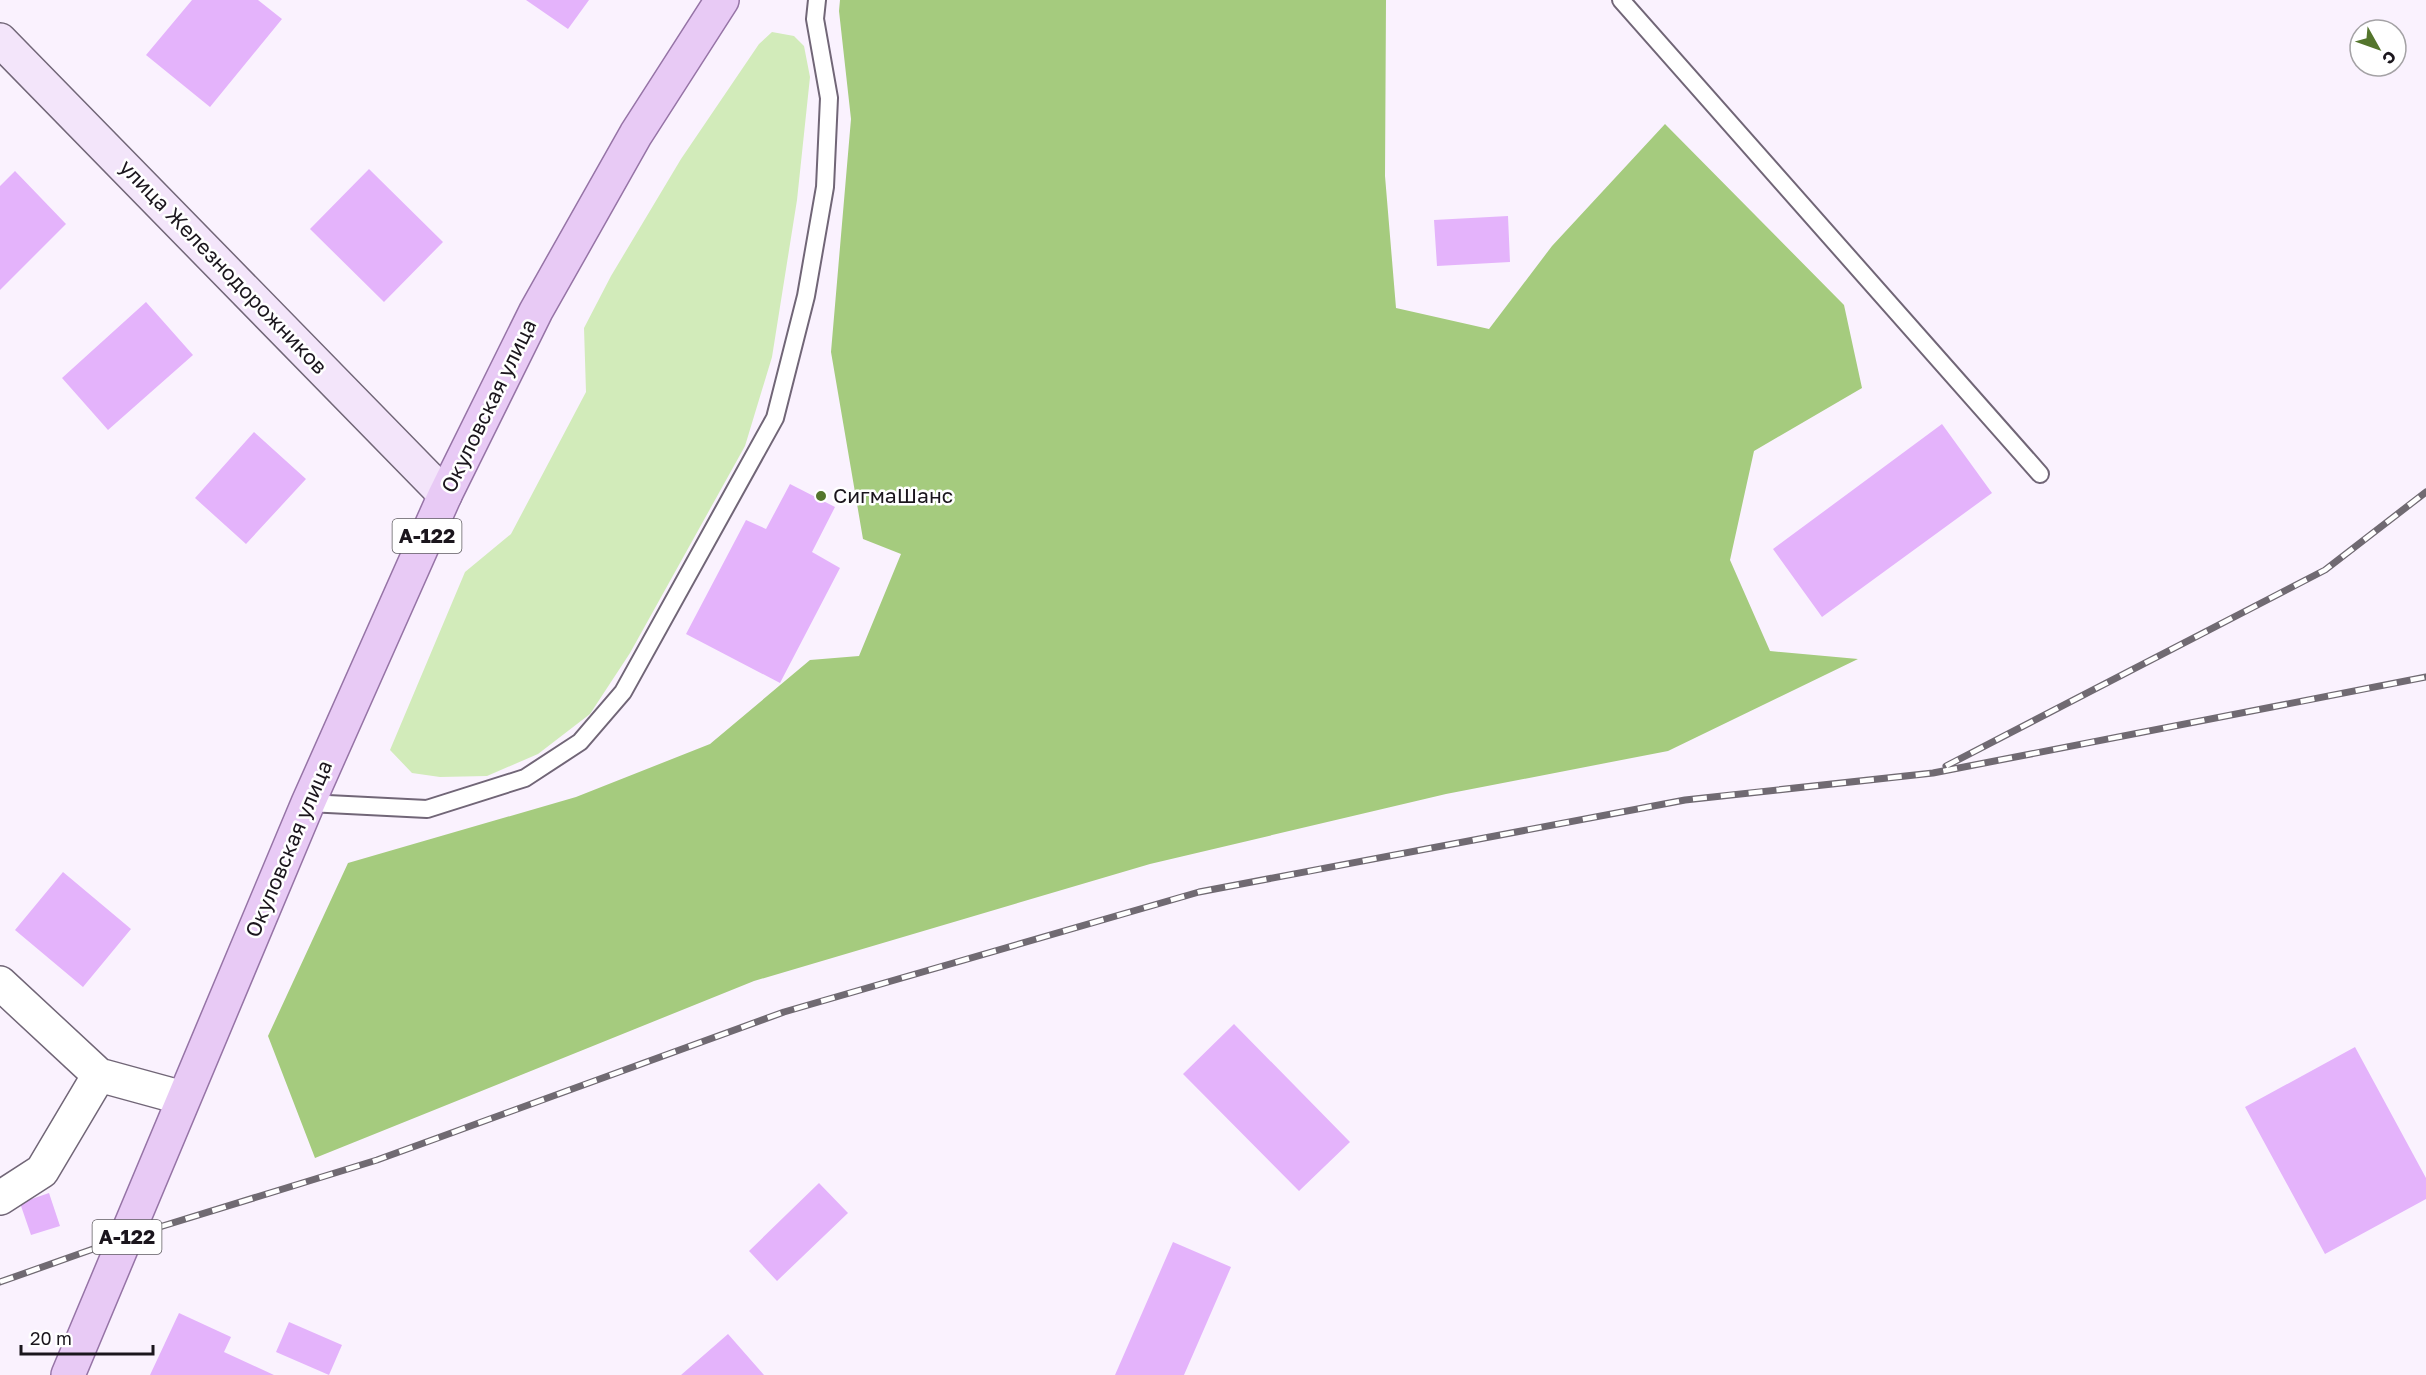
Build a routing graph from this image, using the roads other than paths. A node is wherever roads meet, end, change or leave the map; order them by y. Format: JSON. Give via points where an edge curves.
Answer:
{"nodes":[{"id":1,"x":722,"y":0,"type":"edge"},
{"id":2,"x":817,"y":0,"type":"edge"},
{"id":3,"x":1621,"y":0,"type":"edge"},
{"id":4,"x":0,"y":40,"type":"edge"},
{"id":5,"x":2040,"y":474,"type":"dead end"},
{"id":6,"x":445,"y":495,"type":"junction"},
{"id":7,"x":308,"y":803,"type":"junction"},
{"id":8,"x":0,"y":983,"type":"edge"},
{"id":9,"x":99,"y":1075,"type":"junction"},
{"id":10,"x":183,"y":1098,"type":"junction"},
{"id":11,"x":0,"y":1198,"type":"edge"},
{"id":12,"x":68,"y":1375,"type":"edge"}],
"edges":[{"from":1,"to":6,"type":"main road","name":"Окуловская улица","number":"А-122","via":[[636,134],[536,311]]},
{"from":2,"to":7,"type":"lane","via":[[816,19],[829,98],[825,187],[806,296],[774,418],[622,692],[580,742],[525,778],[427,808]]},
{"from":3,"to":5,"type":"lane"},
{"from":4,"to":6,"type":"street","name":"улица Железнодорожников"},
{"from":6,"to":7,"type":"main road","name":"Окуловская улица","number":"А-122"},
{"from":7,"to":10,"type":"main road","name":"Окуловская улица","number":"А-122"},
{"from":8,"to":9,"type":"street"},
{"from":9,"to":10,"type":"street"},
{"from":9,"to":11,"type":"street","via":[[42,1171]]},
{"from":10,"to":12,"type":"main road","number":"А-122"}]}
